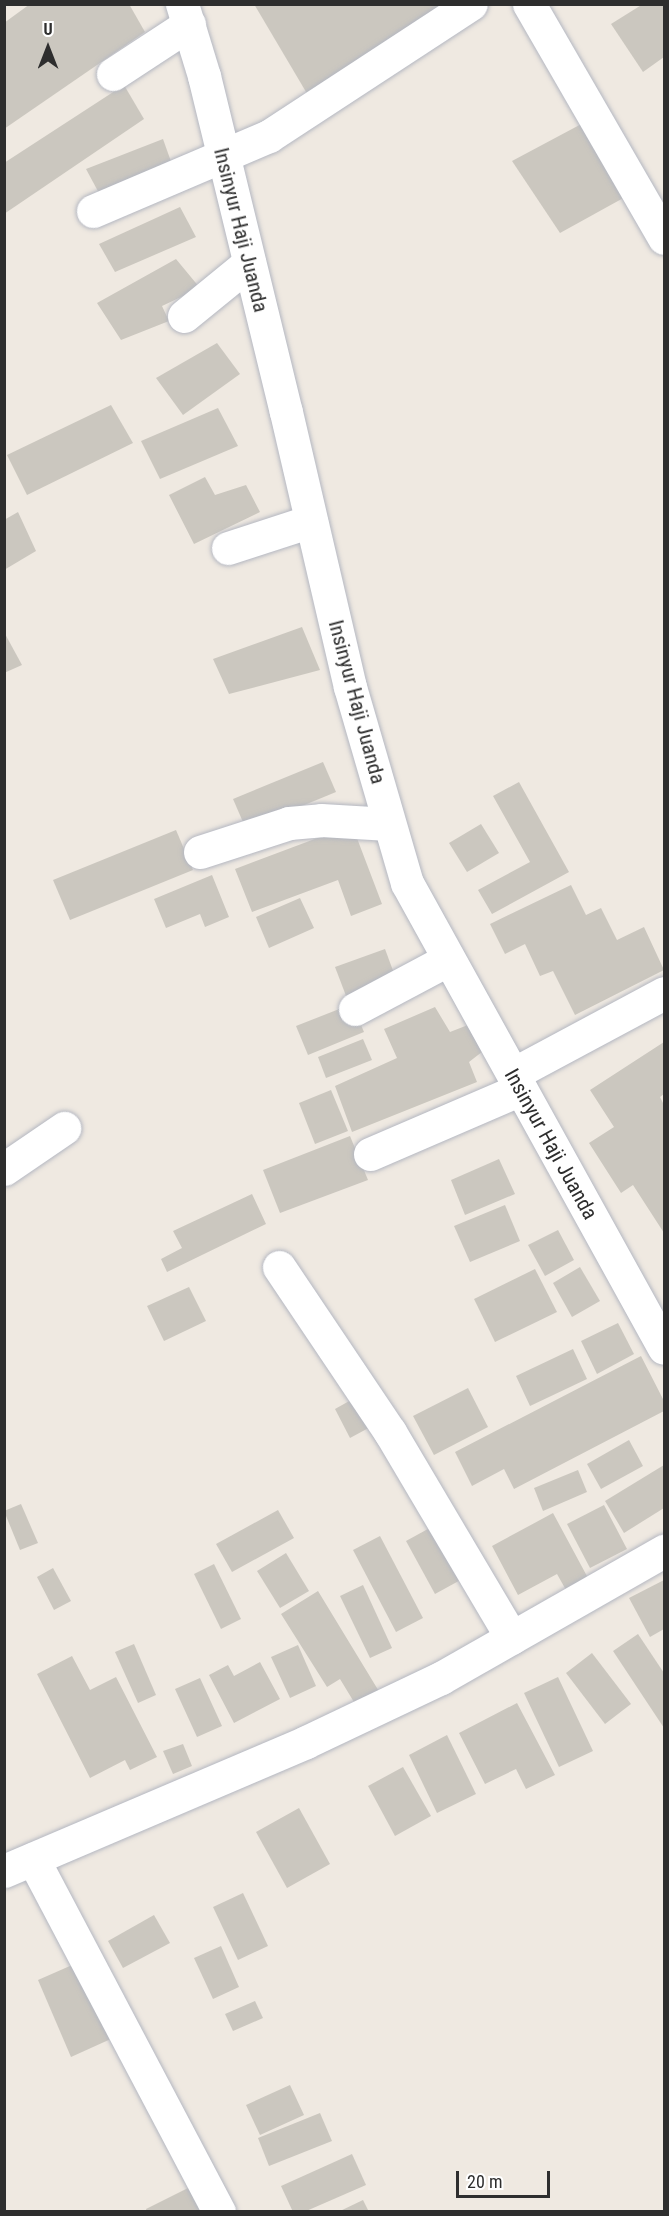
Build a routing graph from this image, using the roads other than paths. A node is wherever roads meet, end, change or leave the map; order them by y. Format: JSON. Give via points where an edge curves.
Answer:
{"nodes":[{"id":1,"x":471,"y":4,"type":"edge"},
{"id":2,"x":529,"y":4,"type":"edge"},
{"id":3,"x":186,"y":14,"type":"edge"},
{"id":4,"x":113,"y":74,"type":"dead end"},
{"id":5,"x":222,"y":156,"type":"junction"},
{"id":6,"x":93,"y":211,"type":"dead end"},
{"id":7,"x":664,"y":238,"type":"edge"},
{"id":8,"x":249,"y":263,"type":"junction"},
{"id":9,"x":184,"y":316,"type":"dead end"},
{"id":10,"x":311,"y":521,"type":"junction"},
{"id":11,"x":228,"y":548,"type":"dead end"},
{"id":12,"x":389,"y":824,"type":"junction"},
{"id":13,"x":200,"y":852,"type":"dead end"},
{"id":14,"x":447,"y":960,"type":"junction"},
{"id":15,"x":664,"y":993,"type":"edge"},
{"id":16,"x":355,"y":1009,"type":"dead end"},
{"id":17,"x":517,"y":1082,"type":"junction"},
{"id":18,"x":64,"y":1128,"type":"dead end"},
{"id":19,"x":370,"y":1154,"type":"dead end"},
{"id":20,"x":4,"y":1169,"type":"edge"},
{"id":21,"x":279,"y":1267,"type":"dead end"},
{"id":22,"x":664,"y":1347,"type":"edge"},
{"id":23,"x":664,"y":1551,"type":"edge"},
{"id":24,"x":512,"y":1638,"type":"junction"},
{"id":25,"x":19,"y":1865,"type":"edge"},
{"id":26,"x":219,"y":2211,"type":"edge"}],
"edges":[{"from":1,"to":5,"type":"street","via":[[269,136]]},
{"from":2,"to":7,"type":"street"},
{"from":3,"to":4,"type":"street"},
{"from":3,"to":5,"type":"street","name":"Insinyur Haji Juanda"},
{"from":5,"to":6,"type":"street"},
{"from":5,"to":8,"type":"street","name":"Insinyur Haji Juanda"},
{"from":8,"to":9,"type":"street"},
{"from":8,"to":10,"type":"street","name":"Insinyur Haji Juanda"},
{"from":10,"to":11,"type":"street"},
{"from":10,"to":12,"type":"street","name":"Insinyur Haji Juanda","via":[[350,687]]},
{"from":12,"to":13,"type":"street","via":[[321,820],[289,823]]},
{"from":12,"to":14,"type":"street","name":"Insinyur Haji Juanda","via":[[407,883]]},
{"from":14,"to":16,"type":"street"},
{"from":14,"to":17,"type":"street","name":"Insinyur Haji Juanda"},
{"from":15,"to":17,"type":"street"},
{"from":17,"to":19,"type":"street"},
{"from":17,"to":22,"type":"street","name":"Insinyur Haji Juanda"},
{"from":18,"to":20,"type":"street"},
{"from":21,"to":24,"type":"street","via":[[396,1442]]},
{"from":23,"to":24,"type":"street"},
{"from":24,"to":25,"type":"street","via":[[441,1678],[316,1737]]},
{"from":25,"to":26,"type":"street"}]}
